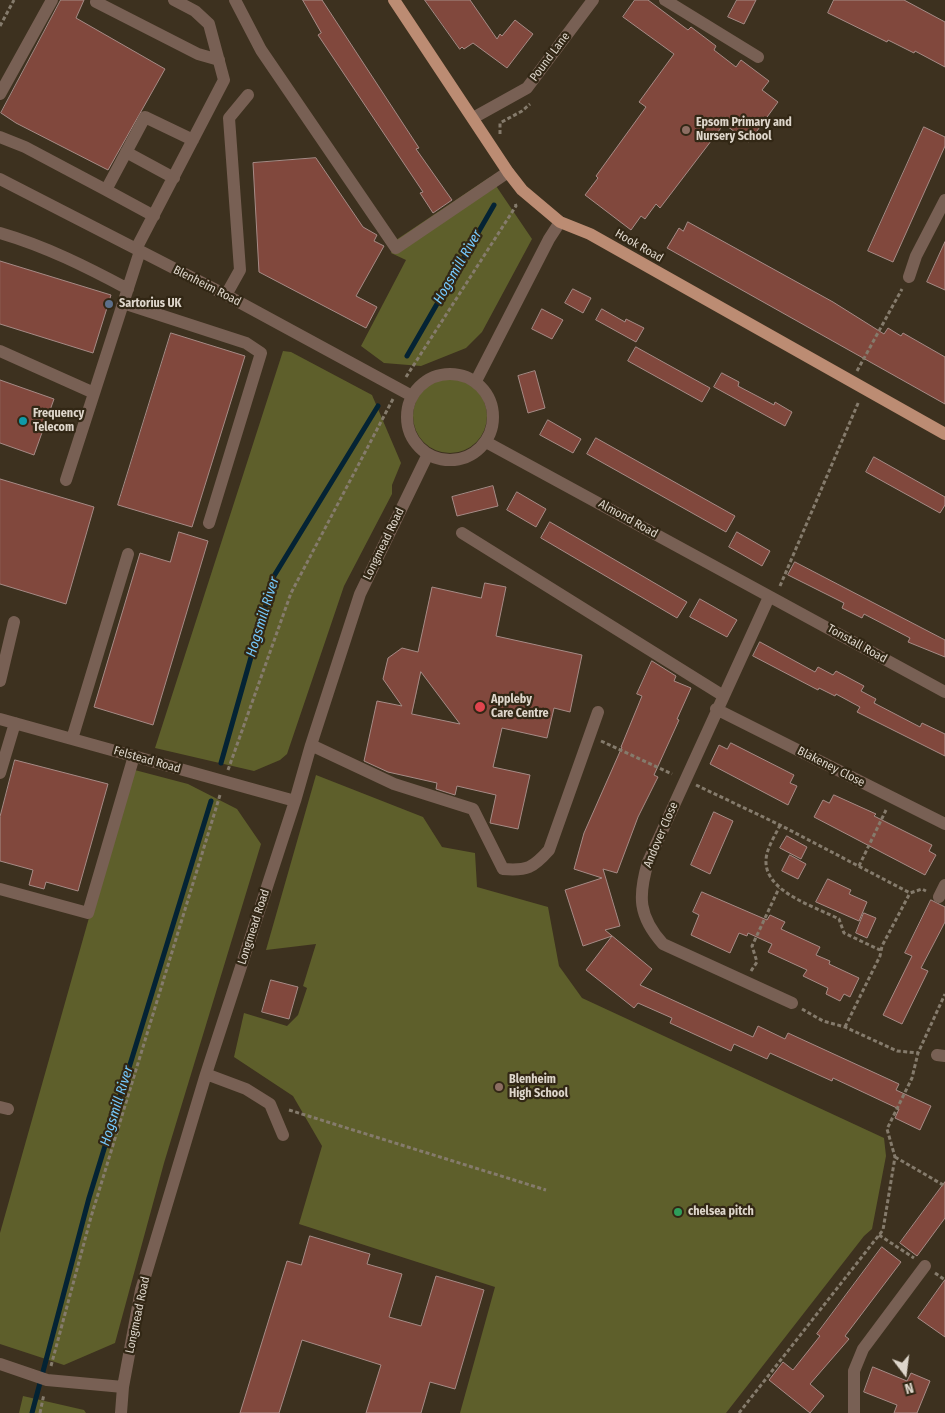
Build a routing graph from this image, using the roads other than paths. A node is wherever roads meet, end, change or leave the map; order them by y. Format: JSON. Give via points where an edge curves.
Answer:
{"nodes":[{"id":1,"x":52,"y":0,"type":"edge"},
{"id":2,"x":97,"y":0,"type":"edge"},
{"id":3,"x":174,"y":0,"type":"edge"},
{"id":4,"x":235,"y":0,"type":"edge"},
{"id":5,"x":394,"y":0,"type":"edge"},
{"id":6,"x":593,"y":0,"type":"edge"},
{"id":7,"x":665,"y":0,"type":"edge"},
{"id":8,"x":758,"y":56,"type":"dead end"},
{"id":9,"x":219,"y":60,"type":"junction"},
{"id":10,"x":0,"y":94,"type":"edge"},
{"id":11,"x":248,"y":95,"type":"dead end"},
{"id":12,"x":473,"y":118,"type":"junction"},
{"id":13,"x":0,"y":137,"type":"edge"},
{"id":14,"x":193,"y":140,"type":"junction"},
{"id":15,"x":126,"y":152,"type":"junction"},
{"id":16,"x":508,"y":172,"type":"junction"},
{"id":17,"x":174,"y":178,"type":"junction"},
{"id":18,"x":0,"y":179,"type":"edge"},
{"id":19,"x":106,"y":190,"type":"junction"},
{"id":20,"x":945,"y":200,"type":"edge"},
{"id":21,"x":154,"y":216,"type":"junction"},
{"id":22,"x":560,"y":222,"type":"junction"},
{"id":23,"x":0,"y":233,"type":"edge"},
{"id":24,"x":138,"y":250,"type":"junction"},
{"id":25,"x":908,"y":277,"type":"road end"},
{"id":26,"x":128,"y":289,"type":"junction"},
{"id":27,"x":226,"y":296,"type":"junction"},
{"id":28,"x":123,"y":303,"type":"junction"},
{"id":29,"x":0,"y":351,"type":"edge"},
{"id":30,"x":476,"y":381,"type":"junction"},
{"id":31,"x":94,"y":393,"type":"junction"},
{"id":32,"x":412,"y":396,"type":"junction"},
{"id":33,"x":945,"y":434,"type":"edge"},
{"id":34,"x":486,"y":442,"type":"junction"},
{"id":35,"x":428,"y":454,"type":"junction"},
{"id":36,"x":66,"y":480,"type":"dead end"},
{"id":37,"x":210,"y":523,"type":"dead end"},
{"id":38,"x":462,"y":533,"type":"dead end"},
{"id":39,"x":128,"y":554,"type":"dead end"},
{"id":40,"x":772,"y":598,"type":"junction"},
{"id":41,"x":14,"y":622,"type":"dead end"},
{"id":42,"x":0,"y":681,"type":"edge"},
{"id":43,"x":945,"y":692,"type":"edge"},
{"id":44,"x":722,"y":695,"type":"junction"},
{"id":45,"x":716,"y":709,"type":"junction"},
{"id":46,"x":598,"y":712,"type":"dead end"},
{"id":47,"x":0,"y":719,"type":"edge"},
{"id":48,"x":15,"y":723,"type":"junction"},
{"id":49,"x":72,"y":739,"type":"junction"},
{"id":50,"x":311,"y":745,"type":"junction"},
{"id":51,"x":134,"y":756,"type":"junction"},
{"id":52,"x":0,"y":773,"type":"edge"},
{"id":53,"x":295,"y":801,"type":"junction"},
{"id":54,"x":945,"y":824,"type":"edge"},
{"id":55,"x":945,"y":885,"type":"edge"},
{"id":56,"x":0,"y":889,"type":"edge"},
{"id":57,"x":939,"y":897,"type":"road end"},
{"id":58,"x":792,"y":1003,"type":"road end"},
{"id":59,"x":206,"y":1074,"type":"junction"},
{"id":60,"x":283,"y":1135,"type":"dead end"},
{"id":61,"x":925,"y":1266,"type":"dead end"},
{"id":62,"x":0,"y":1364,"type":"edge"},
{"id":63,"x":123,"y":1387,"type":"junction"},
{"id":64,"x":121,"y":1413,"type":"edge"},
{"id":65,"x":854,"y":1413,"type":"edge"}],
"edges":[{"from":1,"to":10,"type":"street"},
{"from":2,"to":9,"type":"street","via":[[198,54]]},
{"from":3,"to":9,"type":"street","via":[[196,11],[209,24]]},
{"from":4,"to":16,"type":"street","via":[[261,50],[396,248]]},
{"from":5,"to":12,"type":"main road","name":"Hook Road"},
{"from":6,"to":12,"type":"street","name":"Pound Lane","via":[[527,88]]},
{"from":7,"to":8,"type":"street"},
{"from":9,"to":14,"type":"street","via":[[224,80]]},
{"from":11,"to":27,"type":"street","via":[[229,118],[240,270]]},
{"from":12,"to":16,"type":"main road","name":"Hook Road"},
{"from":13,"to":19,"type":"street"},
{"from":14,"to":15,"type":"street","via":[[145,117]]},
{"from":14,"to":17,"type":"street"},
{"from":15,"to":17,"type":"street"},
{"from":15,"to":19,"type":"street"},
{"from":16,"to":22,"type":"main road","name":"Hook Road","via":[[522,190]]},
{"from":17,"to":21,"type":"street"},
{"from":18,"to":24,"type":"street","name":"Blenheim Road"},
{"from":19,"to":21,"type":"street"},
{"from":20,"to":25,"type":"street"},
{"from":21,"to":24,"type":"street"},
{"from":22,"to":30,"type":"street","via":[[548,239]]},
{"from":22,"to":33,"type":"main road","name":"Hook Road","via":[[590,234]]},
{"from":23,"to":26,"type":"street","via":[[23,239],[87,267]]},
{"from":24,"to":26,"type":"street"},
{"from":24,"to":27,"type":"street","name":"Blenheim Road"},
{"from":26,"to":28,"type":"street"},
{"from":27,"to":32,"type":"street","name":"Blenheim Road"},
{"from":28,"to":31,"type":"street"},
{"from":28,"to":37,"type":"street","via":[[246,343],[261,353]]},
{"from":29,"to":31,"type":"street"},
{"from":30,"to":32,"type":"street","via":[[461,374],[446,373],[421,384]]},
{"from":30,"to":34,"type":"street","via":[[486,392],[494,411],[493,426]]},
{"from":31,"to":36,"type":"street"},
{"from":32,"to":35,"type":"street","via":[[406,417],[409,432],[416,444]]},
{"from":34,"to":35,"type":"street","via":[[476,452],[456,460]]},
{"from":34,"to":40,"type":"street","name":"Almond Road"},
{"from":35,"to":50,"type":"street","name":"Longmead Road","via":[[360,594]]},
{"from":38,"to":44,"type":"street"},
{"from":39,"to":49,"type":"street"},
{"from":40,"to":43,"type":"street","name":"Tonstall Road"},
{"from":40,"to":44,"type":"street","name":"Andover Close"},
{"from":41,"to":42,"type":"street"},
{"from":44,"to":45,"type":"street","name":"Andover Close"},
{"from":45,"to":54,"type":"street","name":"Blakeney Close"},
{"from":45,"to":58,"type":"street","name":"Andover Close","via":[[648,862],[640,898],[644,915],[651,931],[663,944]]},
{"from":46,"to":50,"type":"street","via":[[549,850],[534,866],[518,870],[503,869],[472,809],[394,784]]},
{"from":47,"to":48,"type":"street","name":"Felstead Road"},
{"from":48,"to":49,"type":"street","name":"Felstead Road"},
{"from":48,"to":52,"type":"street"},
{"from":49,"to":51,"type":"street","name":"Felstead Road"},
{"from":50,"to":53,"type":"street","name":"Longmead Road"},
{"from":51,"to":53,"type":"street","name":"Felstead Road"},
{"from":51,"to":56,"type":"street","via":[[88,913]]},
{"from":53,"to":59,"type":"street","name":"Longmead Road"},
{"from":55,"to":57,"type":"street"},
{"from":59,"to":60,"type":"street","via":[[246,1089],[270,1104]]},
{"from":59,"to":63,"type":"street","name":"Longmead Road","via":[[142,1290]]},
{"from":61,"to":65,"type":"street","via":[[863,1349],[854,1371]]},
{"from":62,"to":63,"type":"street","via":[[47,1380]]},
{"from":63,"to":64,"type":"street","name":"Longmead Road"}]}
